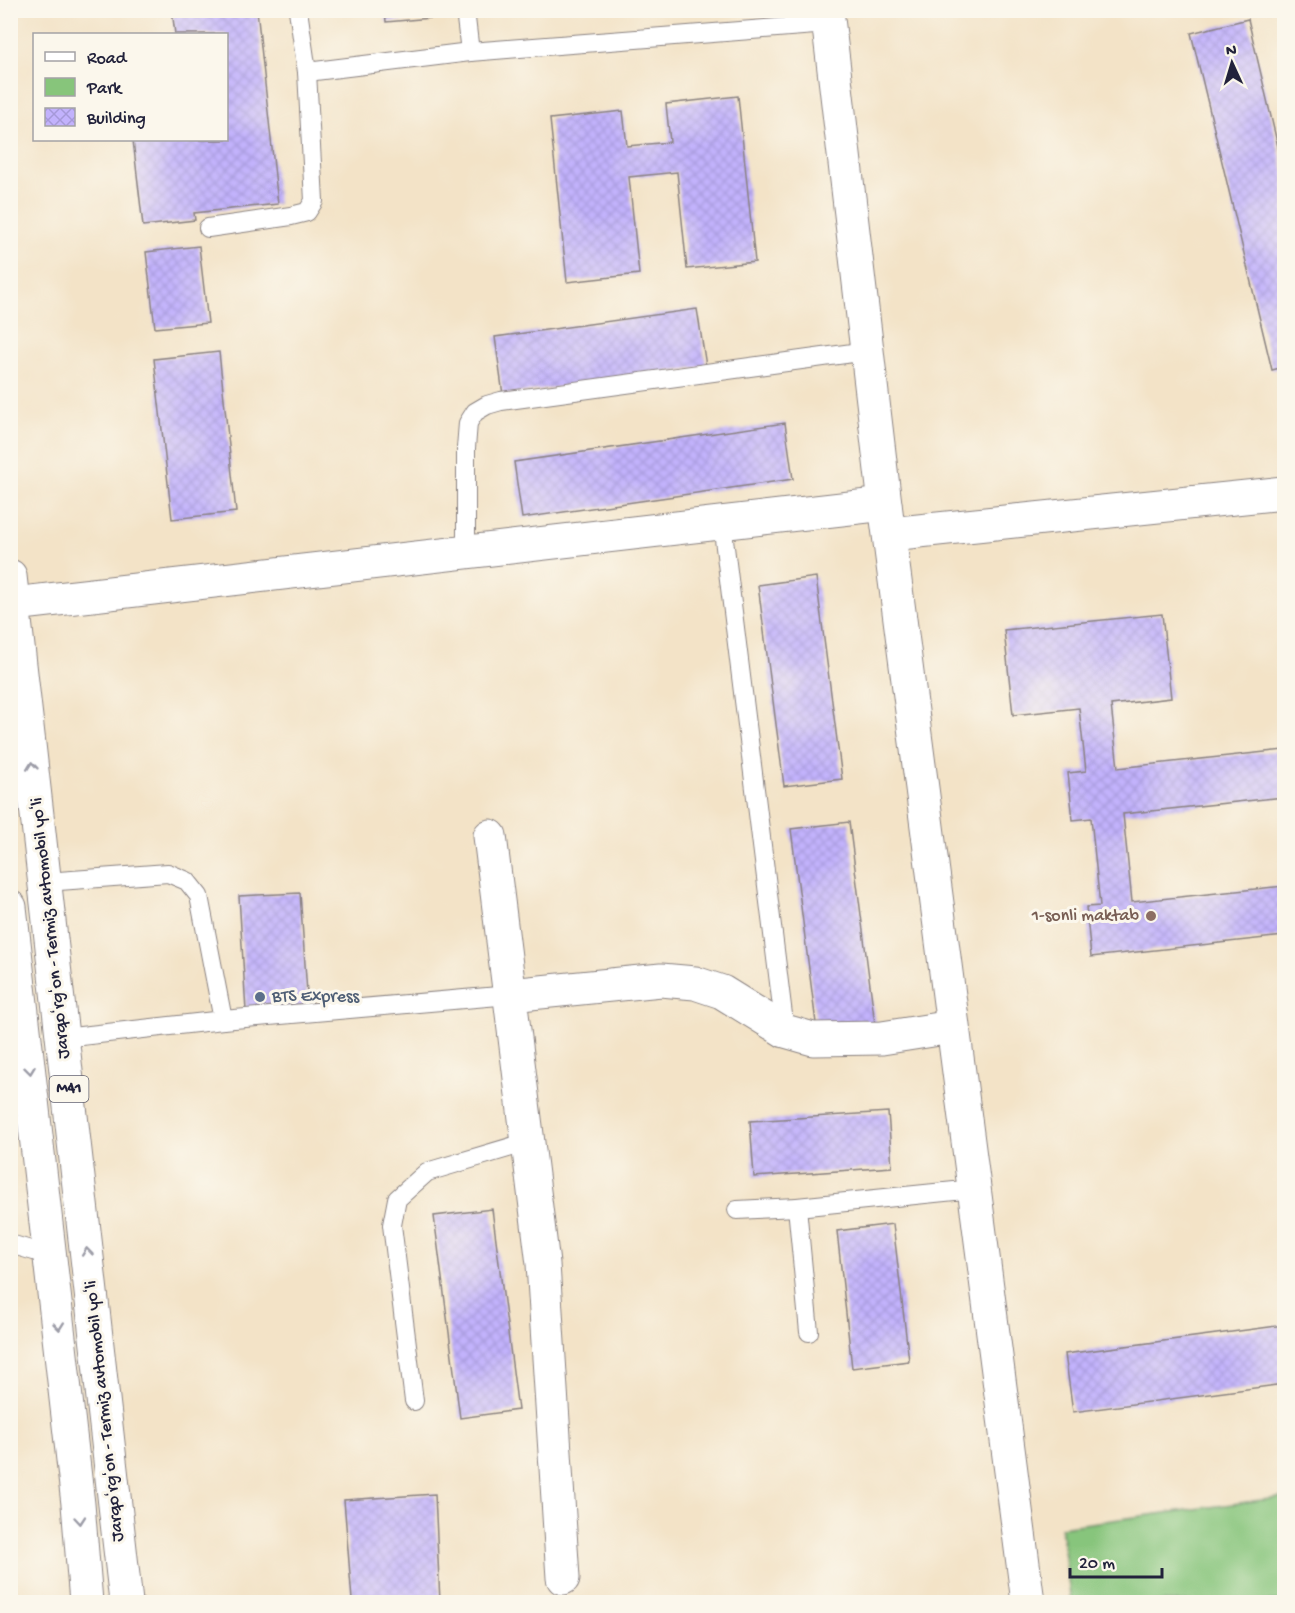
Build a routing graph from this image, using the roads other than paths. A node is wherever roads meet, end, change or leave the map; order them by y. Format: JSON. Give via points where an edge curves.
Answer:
{"nodes":[{"id":1,"x":298,"y":10,"type":"edge"},
{"id":2,"x":465,"y":10,"type":"edge"},
{"id":3,"x":828,"y":17,"type":"edge"},
{"id":4,"x":470,"y":52,"type":"junction"},
{"id":5,"x":307,"y":72,"type":"junction"},
{"id":6,"x":208,"y":228,"type":"dead end"},
{"id":7,"x":867,"y":351,"type":"junction"},
{"id":8,"x":1284,"y":493,"type":"edge"},
{"id":9,"x":887,"y":519,"type":"junction"},
{"id":10,"x":722,"y":523,"type":"junction"},
{"id":11,"x":466,"y":552,"type":"junction"},
{"id":12,"x":12,"y":590,"type":"edge"},
{"id":13,"x":490,"y":836,"type":"dead end"},
{"id":14,"x":45,"y":882,"type":"junction"},
{"id":15,"x":10,"y":907,"type":"edge"},
{"id":16,"x":510,"y":995,"type":"junction"},
{"id":17,"x":223,"y":1020,"type":"junction"},
{"id":18,"x":952,"y":1027,"type":"junction"},
{"id":19,"x":785,"y":1031,"type":"junction"},
{"id":20,"x":63,"y":1038,"type":"junction"},
{"id":21,"x":528,"y":1142,"type":"junction"},
{"id":22,"x":974,"y":1189,"type":"junction"},
{"id":23,"x":797,"y":1207,"type":"junction"},
{"id":24,"x":737,"y":1210,"type":"dead end"},
{"id":25,"x":10,"y":1244,"type":"edge"},
{"id":26,"x":51,"y":1256,"type":"junction"},
{"id":27,"x":809,"y":1332,"type":"dead end"},
{"id":28,"x":414,"y":1401,"type":"dead end"},
{"id":29,"x":563,"y":1578,"type":"dead end"},
{"id":30,"x":86,"y":1602,"type":"edge"},
{"id":31,"x":126,"y":1602,"type":"edge"},
{"id":32,"x":1028,"y":1602,"type":"edge"}],
"edges":[{"from":1,"to":5,"type":"lane"},
{"from":2,"to":4,"type":"lane"},
{"from":3,"to":4,"type":"lane"},
{"from":3,"to":7,"type":"main road"},
{"from":4,"to":5,"type":"lane"},
{"from":5,"to":6,"type":"lane","via":[[314,201],[307,212]]},
{"from":7,"to":9,"type":"main road"},
{"from":7,"to":11,"type":"lane","via":[[488,405],[468,423]]},
{"from":8,"to":9,"type":"main road"},
{"from":9,"to":10,"type":"main road"},
{"from":9,"to":18,"type":"main road"},
{"from":10,"to":11,"type":"main road"},
{"from":10,"to":19,"type":"lane"},
{"from":11,"to":12,"type":"main road"},
{"from":14,"to":12,"type":"main road","name":"Jarqoʻrgʻon - Termiz avtomobil yoʻli","number":"M41","one_way":true},
{"from":13,"to":16,"type":"main road"},
{"from":14,"to":17,"type":"lane","via":[[168,873],[187,881],[199,896]]},
{"from":14,"to":20,"type":"main road","name":"Jarqoʻrgʻon - Termiz avtomobil yoʻli","number":"M41"},
{"from":15,"to":26,"type":"main road","name":"Jarqoʻrgʻon - Termiz avtomobil yoʻli","number":"M41","one_way":true},
{"from":16,"to":17,"type":"lane"},
{"from":16,"to":19,"type":"main road","via":[[661,980],[695,983],[722,992]]},
{"from":16,"to":21,"type":"main road"},
{"from":17,"to":20,"type":"lane"},
{"from":18,"to":19,"type":"main road","via":[[882,1038],[813,1039]]},
{"from":18,"to":22,"type":"main road"},
{"from":31,"to":20,"type":"main road","name":"Jarqoʻrgʻon - Termiz avtomobil yoʻli","number":"M41","one_way":true},
{"from":21,"to":28,"type":"lane","via":[[427,1172],[397,1199],[392,1225]]},
{"from":21,"to":29,"type":"main road","via":[[543,1264]]},
{"from":22,"to":23,"type":"lane"},
{"from":22,"to":32,"type":"main road"},
{"from":23,"to":24,"type":"lane"},
{"from":23,"to":27,"type":"lane"},
{"from":25,"to":26,"type":"lane"},
{"from":26,"to":30,"type":"main road","name":"Jarqoʻrgʻon - Termiz avtomobil yoʻli","number":"M41","one_way":true}]}
